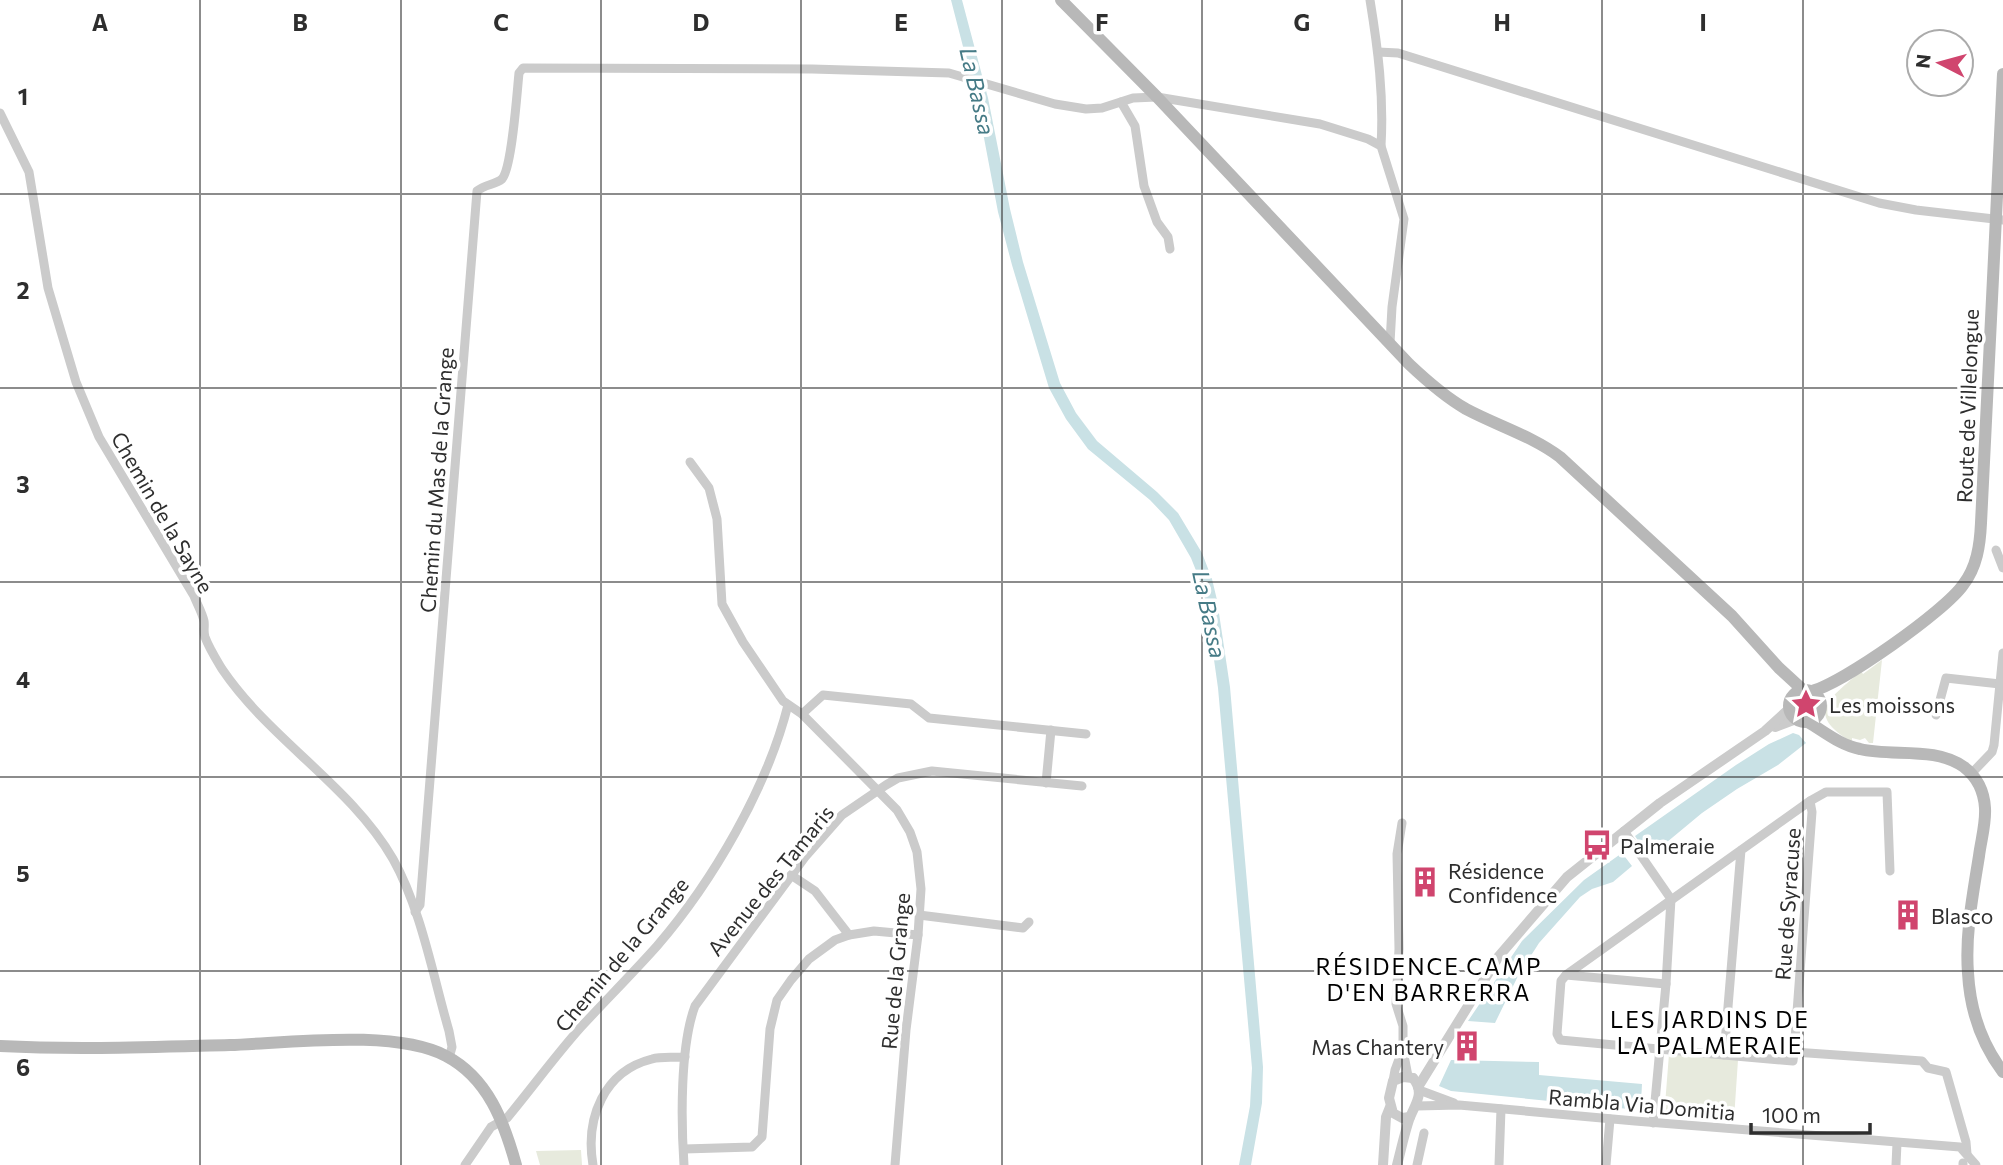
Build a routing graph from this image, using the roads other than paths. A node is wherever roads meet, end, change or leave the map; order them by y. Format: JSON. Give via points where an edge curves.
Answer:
{"nodes":[{"id":1,"x":1061,"y":0,"type":"edge"},
{"id":2,"x":1370,"y":0,"type":"edge"},
{"id":3,"x":1378,"y":52,"type":"junction"},
{"id":4,"x":2003,"y":74,"type":"edge"},
{"id":5,"x":1157,"y":97,"type":"junction"},
{"id":6,"x":1121,"y":102,"type":"junction"},
{"id":7,"x":0,"y":113,"type":"edge"},
{"id":8,"x":1381,"y":146,"type":"junction"},
{"id":9,"x":1999,"y":219,"type":"edge"},
{"id":10,"x":1170,"y":249,"type":"dead end"},
{"id":11,"x":1390,"y":343,"type":"junction"},
{"id":12,"x":690,"y":462,"type":"dead end"},
{"id":13,"x":1996,"y":550,"type":"dead end"},
{"id":14,"x":2003,"y":568,"type":"edge"},
{"id":15,"x":2003,"y":653,"type":"edge"},
{"id":16,"x":2000,"y":684,"type":"junction"},
{"id":17,"x":788,"y":705,"type":"junction"},
{"id":18,"x":1805,"y":706,"type":"junction"},
{"id":19,"x":802,"y":714,"type":"junction"},
{"id":20,"x":1936,"y":715,"type":"dead end"},
{"id":21,"x":1051,"y":730,"type":"junction"},
{"id":22,"x":1086,"y":734,"type":"dead end"},
{"id":23,"x":1971,"y":774,"type":"junction"},
{"id":24,"x":1046,"y":783,"type":"junction"},
{"id":25,"x":1082,"y":786,"type":"dead end"},
{"id":26,"x":878,"y":790,"type":"junction"},
{"id":27,"x":1810,"y":801,"type":"junction"},
{"id":28,"x":1402,"y":823,"type":"dead end"},
{"id":29,"x":1623,"y":831,"type":"junction"},
{"id":30,"x":1741,"y":850,"type":"junction"},
{"id":31,"x":1890,"y":871,"type":"dead end"},
{"id":32,"x":791,"y":875,"type":"junction"},
{"id":33,"x":1671,"y":899,"type":"junction"},
{"id":34,"x":415,"y":912,"type":"junction"},
{"id":35,"x":919,"y":915,"type":"junction"},
{"id":36,"x":1029,"y":922,"type":"dead end"},
{"id":37,"x":849,"y":935,"type":"junction"},
{"id":38,"x":918,"y":935,"type":"junction"},
{"id":39,"x":1566,"y":975,"type":"junction"},
{"id":40,"x":1666,"y":984,"type":"junction"},
{"id":41,"x":0,"y":1046,"type":"edge"},
{"id":42,"x":1660,"y":1049,"type":"junction"},
{"id":43,"x":1403,"y":1050,"type":"junction"},
{"id":44,"x":1794,"y":1052,"type":"junction"},
{"id":45,"x":1724,"y":1055,"type":"junction"},
{"id":46,"x":685,"y":1057,"type":"junction"},
{"id":47,"x":449,"y":1058,"type":"junction"},
{"id":48,"x":2003,"y":1072,"type":"edge"},
{"id":49,"x":1393,"y":1081,"type":"junction"},
{"id":50,"x":1415,"y":1083,"type":"junction"},
{"id":51,"x":1459,"y":1105,"type":"junction"},
{"id":52,"x":1417,"y":1106,"type":"junction"},
{"id":53,"x":1390,"y":1107,"type":"junction"},
{"id":54,"x":1501,"y":1109,"type":"junction"},
{"id":55,"x":1410,"y":1117,"type":"junction"},
{"id":56,"x":1610,"y":1119,"type":"junction"},
{"id":57,"x":501,"y":1122,"type":"junction"},
{"id":58,"x":1653,"y":1122,"type":"junction"},
{"id":59,"x":1424,"y":1133,"type":"dead end"},
{"id":60,"x":1897,"y":1143,"type":"junction"},
{"id":61,"x":684,"y":1149,"type":"junction"},
{"id":62,"x":1383,"y":1161,"type":"edge"},
{"id":63,"x":1965,"y":1161,"type":"edge"},
{"id":64,"x":1398,"y":1162,"type":"edge"},
{"id":65,"x":465,"y":1165,"type":"edge"},
{"id":66,"x":516,"y":1165,"type":"edge"},
{"id":67,"x":593,"y":1165,"type":"edge"},
{"id":68,"x":684,"y":1165,"type":"edge"},
{"id":69,"x":895,"y":1165,"type":"edge"},
{"id":70,"x":1417,"y":1165,"type":"edge"},
{"id":71,"x":1499,"y":1165,"type":"edge"},
{"id":72,"x":1606,"y":1165,"type":"edge"},
{"id":73,"x":1896,"y":1165,"type":"edge"},
{"id":74,"x":1976,"y":1165,"type":"edge"}],
"edges":[{"from":1,"to":5,"type":"main road"},
{"from":2,"to":3,"type":"street"},
{"from":3,"to":8,"type":"street"},
{"from":3,"to":9,"type":"street","via":[[1398,53],[1535,94],[1879,203]]},
{"from":4,"to":9,"type":"main road","name":"Route de Villelongue"},
{"from":5,"to":6,"type":"street"},
{"from":5,"to":8,"type":"street","via":[[1320,124]]},
{"from":5,"to":11,"type":"main road"},
{"from":6,"to":10,"type":"street","via":[[1135,126],[1144,186]]},
{"from":6,"to":34,"type":"street","name":"Chemin du Mas de la Grange","via":[[1086,109],[1055,104],[949,73],[523,68],[504,176],[477,191],[421,897]]},
{"from":7,"to":34,"type":"street","name":"Chemin de la Sayne","via":[[29,172],[48,288],[76,382],[99,437],[194,596],[207,643],[222,670],[261,718],[365,821],[393,859]]},
{"from":8,"to":11,"type":"street","via":[[1404,219]]},
{"from":9,"to":18,"type":"main road","name":"Route de Villelongue","via":[[1975,562],[1949,601]]},
{"from":11,"to":18,"type":"main road","via":[[1438,390],[1560,457],[1732,617],[1779,668]]},
{"from":12,"to":17,"type":"street","via":[[709,488],[717,519],[722,604]]},
{"from":13,"to":14,"type":"street"},
{"from":15,"to":16,"type":"street"},
{"from":16,"to":20,"type":"street","via":[[1947,678]]},
{"from":16,"to":23,"type":"street","via":[[1992,752]]},
{"from":17,"to":19,"type":"street","name":"Rue de la Grange"},
{"from":17,"to":57,"type":"street","name":"Chemin de la Grange","via":[[780,738],[733,837],[692,902]]},
{"from":18,"to":23,"type":"main road","via":[[1840,742],[1863,750],[1943,757]]},
{"from":18,"to":29,"type":"street"},
{"from":19,"to":21,"type":"street","via":[[823,695],[911,704],[929,718]]},
{"from":19,"to":26,"type":"street","name":"Rue de la Grange"},
{"from":21,"to":22,"type":"street"},
{"from":21,"to":24,"type":"street"},
{"from":23,"to":48,"type":"main road","via":[[1980,788],[1985,822],[1970,913],[1968,971],[1975,1018],[1984,1043]]},
{"from":24,"to":25,"type":"street","name":"Avenue des Tamaris"},
{"from":24,"to":26,"type":"street","name":"Avenue des Tamaris","via":[[932,771],[898,778]]},
{"from":26,"to":32,"type":"street","name":"Avenue des Tamaris","via":[[842,815]]},
{"from":26,"to":35,"type":"street","name":"Rue de la Grange","via":[[897,810],[917,852]]},
{"from":27,"to":30,"type":"street"},
{"from":27,"to":31,"type":"street","via":[[1826,792],[1887,792]]},
{"from":27,"to":44,"type":"street","name":"Rue de Syracuse"},
{"from":28,"to":43,"type":"street","via":[[1397,854],[1396,1004],[1403,1026]]},
{"from":29,"to":33,"type":"street"},
{"from":29,"to":50,"type":"street","via":[[1567,877],[1499,956],[1437,1061]]},
{"from":30,"to":33,"type":"street"},
{"from":30,"to":45,"type":"street"},
{"from":32,"to":37,"type":"street","via":[[816,891]]},
{"from":32,"to":46,"type":"street","name":"Avenue des Tamaris","via":[[695,1006]]},
{"from":33,"to":39,"type":"street"},
{"from":33,"to":40,"type":"street"},
{"from":34,"to":47,"type":"street","name":"Chemin de la Sayne","via":[[449,1031]]},
{"from":35,"to":36,"type":"street","via":[[1023,928]]},
{"from":35,"to":38,"type":"street","name":"Rue de la Grange"},
{"from":37,"to":38,"type":"street","via":[[874,931]]},
{"from":37,"to":61,"type":"street","via":[[809,959],[777,1000],[770,1029],[762,1137],[752,1147]]},
{"from":38,"to":69,"type":"street","name":"Rue de la Grange"},
{"from":39,"to":40,"type":"street"},
{"from":39,"to":42,"type":"street","via":[[1561,981],[1560,1040]]},
{"from":40,"to":42,"type":"street"},
{"from":41,"to":47,"type":"main road","via":[[68,1049],[402,1042]]},
{"from":42,"to":45,"type":"street"},
{"from":42,"to":58,"type":"street"},
{"from":43,"to":49,"type":"street"},
{"from":43,"to":50,"type":"street"},
{"from":44,"to":45,"type":"street","via":[[1793,1061]]},
{"from":44,"to":63,"type":"street","via":[[1922,1061],[1928,1068],[1945,1072],[1966,1142]]},
{"from":46,"to":61,"type":"street","name":"Avenue des Tamaris"},
{"from":46,"to":67,"type":"street","via":[[654,1058],[626,1069],[608,1086],[593,1121]]},
{"from":47,"to":57,"type":"main road","via":[[480,1083]]},
{"from":49,"to":50,"type":"street"},
{"from":49,"to":53,"type":"street"},
{"from":50,"to":51,"type":"street","name":"Rambla Via Domitia"},
{"from":50,"to":52,"type":"street"},
{"from":51,"to":52,"type":"street","name":"Rambla Via Domitia"},
{"from":51,"to":54,"type":"street","name":"Rambla Via Domitia"},
{"from":52,"to":55,"type":"street"},
{"from":53,"to":55,"type":"street","via":[[1397,1116]]},
{"from":53,"to":62,"type":"street"},
{"from":54,"to":56,"type":"street","name":"Rambla Via Domitia"},
{"from":54,"to":71,"type":"street"},
{"from":55,"to":64,"type":"street"},
{"from":56,"to":58,"type":"street","name":"Rambla Via Domitia"},
{"from":56,"to":72,"type":"street"},
{"from":57,"to":65,"type":"street","name":"Chemin de la Grange","via":[[491,1127]]},
{"from":57,"to":66,"type":"main road"},
{"from":58,"to":60,"type":"street","name":"Rambla Via Domitia"},
{"from":59,"to":70,"type":"street"},
{"from":60,"to":63,"type":"street","name":"Rambla Via Domitia","via":[[1960,1147]]},
{"from":60,"to":73,"type":"street"},
{"from":61,"to":68,"type":"street","name":"Avenue des Tamaris"},
{"from":62,"to":64,"type":"street"},
{"from":63,"to":74,"type":"street"}]}
